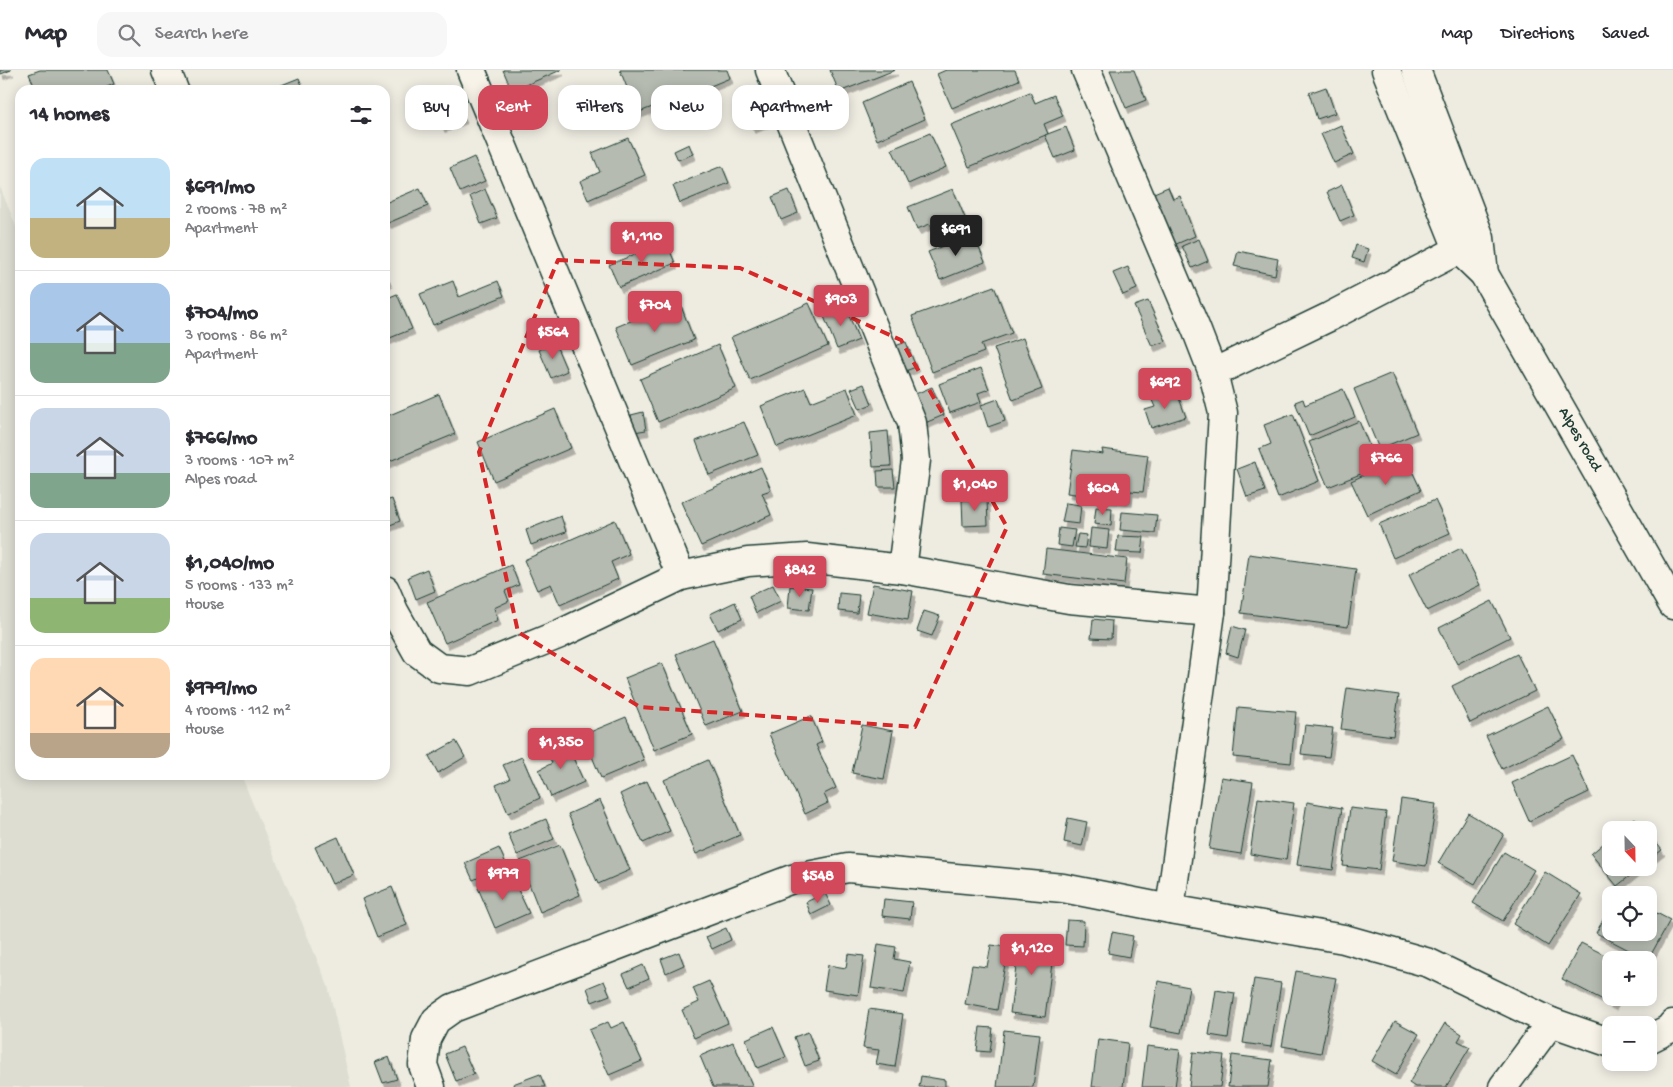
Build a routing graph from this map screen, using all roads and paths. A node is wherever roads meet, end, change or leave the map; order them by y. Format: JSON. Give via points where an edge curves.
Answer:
{"nodes":[{"id":1,"x":166,"y":70,"type":"edge"},
{"id":2,"x":471,"y":70,"type":"edge"},
{"id":3,"x":770,"y":70,"type":"edge"},
{"id":4,"x":1086,"y":70,"type":"edge"},
{"id":5,"x":1386,"y":70,"type":"edge"},
{"id":6,"x":1416,"y":70,"type":"edge"},
{"id":7,"x":172,"y":85,"type":"edge"},
{"id":8,"x":1469,"y":244,"type":"junction"},
{"id":9,"x":1213,"y":373,"type":"junction"},
{"id":10,"x":902,"y":569,"type":"junction"},
{"id":11,"x":681,"y":576,"type":"junction"},
{"id":12,"x":390,"y":602,"type":"edge"},
{"id":13,"x":1673,"y":605,"type":"edge"},
{"id":14,"x":1211,"y":612,"type":"junction"},
{"id":15,"x":1170,"y":909,"type":"junction"},
{"id":16,"x":1551,"y":1022,"type":"junction"},
{"id":17,"x":1673,"y":1024,"type":"edge"},
{"id":18,"x":1657,"y":1035,"type":"edge"},
{"id":19,"x":1602,"y":1040,"type":"edge"},
{"id":20,"x":432,"y":1087,"type":"edge"},
{"id":21,"x":1503,"y":1087,"type":"edge"}],
"edges":[{"from":1,"to":7,"type":"street"},
{"from":2,"to":11,"type":"street"},
{"from":3,"to":10,"type":"street","via":[[912,423],[916,460]]},
{"from":4,"to":9,"type":"street"},
{"from":5,"to":8,"type":"street","name":"Alpes road"},
{"from":6,"to":8,"type":"street","name":"Alpes road"},
{"from":8,"to":9,"type":"street"},
{"from":8,"to":13,"type":"street","name":"Alpes road"},
{"from":9,"to":14,"type":"street","via":[[1223,413]]},
{"from":10,"to":11,"type":"street","via":[[806,558],[748,562]]},
{"from":10,"to":14,"type":"street","via":[[1069,598]]},
{"from":11,"to":12,"type":"street","via":[[560,634],[470,670],[439,668],[417,652]]},
{"from":14,"to":15,"type":"street"},
{"from":15,"to":16,"type":"street","via":[[1344,939],[1429,963]]},
{"from":15,"to":20,"type":"street","via":[[1063,888],[848,868],[792,879],[453,1008],[436,1020],[426,1039],[423,1065]]},
{"from":16,"to":19,"type":"street"},
{"from":16,"to":21,"type":"street"},
{"from":17,"to":18,"type":"street"}]}
